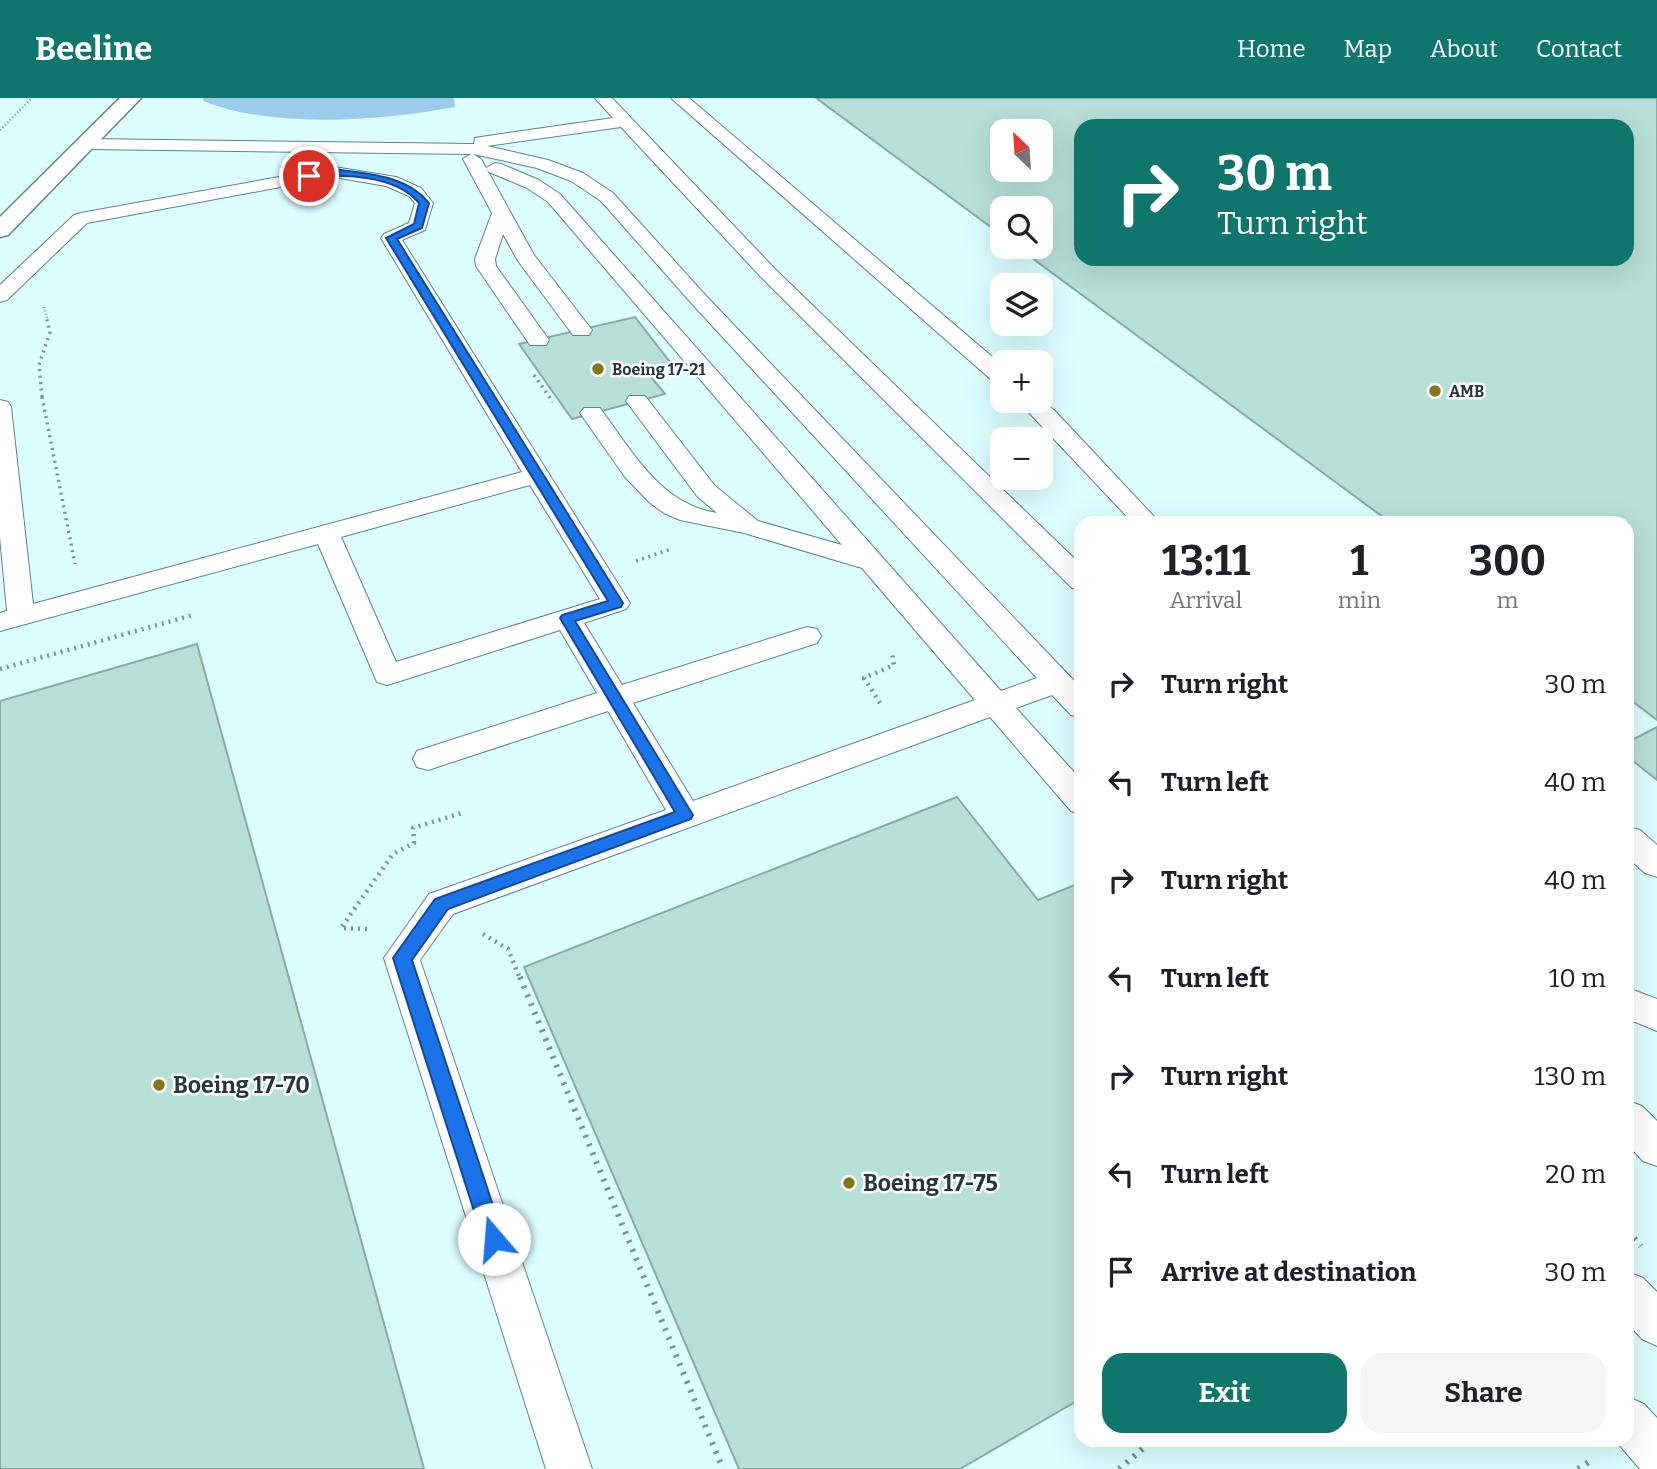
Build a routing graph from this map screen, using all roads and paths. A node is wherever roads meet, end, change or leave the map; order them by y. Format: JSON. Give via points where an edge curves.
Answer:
{"nodes":[{"id":1,"x":32,"y":98,"type":"edge"},
{"id":2,"x":131,"y":98,"type":"edge"},
{"id":3,"x":603,"y":98,"type":"edge"},
{"id":4,"x":679,"y":98,"type":"edge"},
{"id":5,"x":625,"y":121,"type":"junction"},
{"id":6,"x":0,"y":130,"type":"edge"},
{"id":7,"x":87,"y":144,"type":"junction"},
{"id":8,"x":441,"y":148,"type":"junction"},
{"id":9,"x":472,"y":159,"type":"junction"},
{"id":10,"x":501,"y":213,"type":"junction"},
{"id":11,"x":0,"y":230,"type":"edge"},
{"id":12,"x":0,"y":296,"type":"edge"},
{"id":13,"x":42,"y":297,"type":"dead end"},
{"id":14,"x":581,"y":330,"type":"dead end"},
{"id":15,"x":538,"y":340,"type":"dead end"},
{"id":16,"x":990,"y":367,"type":"edge"},
{"id":17,"x":32,"y":399,"type":"dead end"},
{"id":18,"x":638,"y":401,"type":"dead end"},
{"id":19,"x":0,"y":407,"type":"edge"},
{"id":20,"x":592,"y":413,"type":"dead end"},
{"id":21,"x":1043,"y":413,"type":"edge"},
{"id":22,"x":536,"y":476,"type":"junction"},
{"id":23,"x":1140,"y":516,"type":"edge"},
{"id":24,"x":749,"y":526,"type":"junction"},
{"id":25,"x":326,"y":533,"type":"junction"},
{"id":26,"x":873,"y":563,"type":"junction"},
{"id":27,"x":1074,"y":574,"type":"edge"},
{"id":28,"x":194,"y":615,"type":"dead end"},
{"id":29,"x":567,"y":618,"type":"junction"},
{"id":30,"x":10,"y":620,"type":"edge"},
{"id":31,"x":807,"y":636,"type":"dead end"},
{"id":32,"x":0,"y":669,"type":"edge"},
{"id":33,"x":1057,"y":682,"type":"junction"},
{"id":34,"x":615,"y":698,"type":"junction"},
{"id":35,"x":1074,"y":700,"type":"edge"},
{"id":36,"x":994,"y":704,"type":"junction"},
{"id":37,"x":428,"y":759,"type":"dead end"},
{"id":38,"x":1074,"y":794,"type":"edge"},
{"id":39,"x":465,"y":812,"type":"dead end"},
{"id":40,"x":685,"y":815,"type":"junction"},
{"id":41,"x":1634,"y":844,"type":"edge"},
{"id":42,"x":1657,"y":864,"type":"edge"},
{"id":43,"x":424,"y":929,"type":"junction"},
{"id":44,"x":1634,"y":1005,"type":"edge"},
{"id":45,"x":1657,"y":1015,"type":"edge"},
{"id":46,"x":1634,"y":1125,"type":"edge"},
{"id":47,"x":1657,"y":1148,"type":"edge"},
{"id":48,"x":1634,"y":1299,"type":"edge"},
{"id":49,"x":1657,"y":1324,"type":"edge"},
{"id":50,"x":1634,"y":1427,"type":"edge"},
{"id":51,"x":1145,"y":1447,"type":"edge"},
{"id":52,"x":1657,"y":1453,"type":"edge"},
{"id":53,"x":569,"y":1469,"type":"edge"},
{"id":54,"x":723,"y":1469,"type":"edge"},
{"id":55,"x":1119,"y":1469,"type":"edge"}],
"edges":[{"from":1,"to":6,"type":"path"},
{"from":2,"to":7,"type":"street"},
{"from":3,"to":5,"type":"lane"},
{"from":4,"to":16,"type":"lane"},
{"from":5,"to":8,"type":"lane"},
{"from":5,"to":27,"type":"lane","via":[[768,273]]},
{"from":7,"to":8,"type":"lane"},
{"from":7,"to":11,"type":"street"},
{"from":8,"to":9,"type":"lane"},
{"from":8,"to":33,"type":"lane","via":[[487,150],[542,164],[577,177],[607,197]]},
{"from":9,"to":10,"type":"lane"},
{"from":9,"to":26,"type":"lane","via":[[533,184],[554,198]]},
{"from":10,"to":14,"type":"lane","via":[[525,257]]},
{"from":10,"to":15,"type":"lane","via":[[486,266]]},
{"from":12,"to":22,"type":"lane","via":[[81,219],[334,172],[390,181],[415,192],[424,203],[418,226],[391,238]]},
{"from":13,"to":17,"type":"path","via":[[50,332],[39,365],[42,397]]},
{"from":18,"to":24,"type":"lane","via":[[706,491]]},
{"from":19,"to":30,"type":"lane"},
{"from":20,"to":24,"type":"lane","via":[[650,490],[667,505],[690,515]]},
{"from":21,"to":23,"type":"lane"},
{"from":22,"to":25,"type":"lane"},
{"from":22,"to":29,"type":"lane","via":[[616,603]]},
{"from":24,"to":26,"type":"lane"},
{"from":25,"to":29,"type":"lane","via":[[387,674]]},
{"from":25,"to":30,"type":"lane"},
{"from":26,"to":36,"type":"lane"},
{"from":28,"to":32,"type":"path"},
{"from":29,"to":34,"type":"lane"},
{"from":31,"to":34,"type":"lane"},
{"from":33,"to":35,"type":"lane"},
{"from":33,"to":36,"type":"lane"},
{"from":34,"to":37,"type":"lane"},
{"from":34,"to":40,"type":"lane"},
{"from":36,"to":38,"type":"lane"},
{"from":36,"to":40,"type":"lane"},
{"from":39,"to":43,"type":"path","via":[[413,828],[414,843],[393,854],[341,928]]},
{"from":40,"to":43,"type":"lane","via":[[442,904]]},
{"from":41,"to":42,"type":"lane"},
{"from":43,"to":53,"type":"lane","via":[[402,958]]},
{"from":43,"to":54,"type":"path","via":[[474,929],[508,949]]},
{"from":44,"to":45,"type":"lane"},
{"from":46,"to":47,"type":"lane"},
{"from":48,"to":49,"type":"lane"},
{"from":50,"to":52,"type":"lane"},
{"from":51,"to":55,"type":"path"}]}
